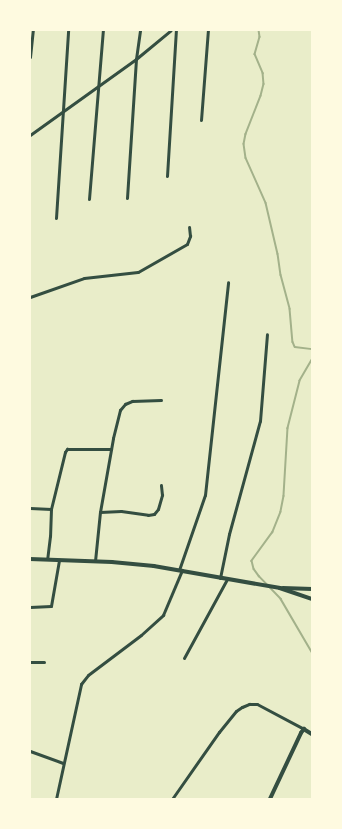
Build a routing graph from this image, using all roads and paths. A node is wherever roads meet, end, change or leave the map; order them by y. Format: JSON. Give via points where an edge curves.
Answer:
{"nodes":[{"id":1,"x":32,"y":30,"type":"edge"},
{"id":2,"x":68,"y":30,"type":"edge"},
{"id":3,"x":103,"y":30,"type":"edge"},
{"id":4,"x":140,"y":30,"type":"edge"},
{"id":5,"x":171,"y":30,"type":"edge"},
{"id":6,"x":176,"y":30,"type":"edge"},
{"id":7,"x":208,"y":30,"type":"edge"},
{"id":8,"x":30,"y":57,"type":"edge"},
{"id":9,"x":136,"y":59,"type":"junction"},
{"id":10,"x":99,"y":84,"type":"junction"},
{"id":11,"x":63,"y":112,"type":"junction"},
{"id":12,"x":201,"y":120,"type":"dead end"},
{"id":13,"x":30,"y":135,"type":"edge"},
{"id":14,"x":167,"y":176,"type":"dead end"},
{"id":15,"x":127,"y":198,"type":"dead end"},
{"id":16,"x":89,"y":199,"type":"dead end"},
{"id":17,"x":56,"y":218,"type":"dead end"},
{"id":18,"x":189,"y":227,"type":"dead end"},
{"id":19,"x":228,"y":282,"type":"dead end"},
{"id":20,"x":30,"y":297,"type":"edge"},
{"id":21,"x":267,"y":334,"type":"dead end"},
{"id":22,"x":161,"y":400,"type":"dead end"},
{"id":23,"x":112,"y":449,"type":"junction"},
{"id":24,"x":161,"y":485,"type":"dead end"},
{"id":25,"x":30,"y":508,"type":"edge"},
{"id":26,"x":51,"y":509,"type":"junction"},
{"id":27,"x":100,"y":512,"type":"junction"},
{"id":28,"x":30,"y":559,"type":"edge"},
{"id":29,"x":47,"y":559,"type":"junction"},
{"id":30,"x":59,"y":560,"type":"junction"},
{"id":31,"x":95,"y":561,"type":"junction"},
{"id":32,"x":181,"y":570,"type":"junction"},
{"id":33,"x":220,"y":578,"type":"junction"},
{"id":34,"x":227,"y":579,"type":"junction"},
{"id":35,"x":280,"y":588,"type":"junction"},
{"id":36,"x":312,"y":588,"type":"edge"},
{"id":37,"x":312,"y":599,"type":"edge"},
{"id":38,"x":30,"y":607,"type":"edge"},
{"id":39,"x":184,"y":658,"type":"dead end"},
{"id":40,"x":30,"y":662,"type":"edge"},
{"id":41,"x":44,"y":662,"type":"dead end"},
{"id":42,"x":304,"y":729,"type":"junction"},
{"id":43,"x":312,"y":734,"type":"edge"},
{"id":44,"x":30,"y":751,"type":"edge"},
{"id":45,"x":63,"y":763,"type":"junction"},
{"id":46,"x":56,"y":799,"type":"edge"},
{"id":47,"x":172,"y":799,"type":"edge"},
{"id":48,"x":270,"y":799,"type":"edge"}],
"edges":[{"from":1,"to":8,"type":"street"},
{"from":2,"to":11,"type":"street"},
{"from":3,"to":10,"type":"street"},
{"from":4,"to":9,"type":"street"},
{"from":5,"to":9,"type":"street"},
{"from":6,"to":14,"type":"street"},
{"from":7,"to":12,"type":"street"},
{"from":9,"to":10,"type":"street"},
{"from":9,"to":15,"type":"street"},
{"from":10,"to":11,"type":"street"},
{"from":10,"to":16,"type":"street"},
{"from":11,"to":13,"type":"street"},
{"from":11,"to":17,"type":"street"},
{"from":18,"to":20,"type":"street","via":[[190,236],[187,244],[138,272],[84,278]]},
{"from":19,"to":32,"type":"street","via":[[205,495]]},
{"from":21,"to":33,"type":"street","via":[[260,421],[229,534]]},
{"from":22,"to":23,"type":"street","via":[[132,401],[125,404],[120,410]]},
{"from":23,"to":26,"type":"street","via":[[68,449],[65,452]]},
{"from":23,"to":27,"type":"street"},
{"from":24,"to":27,"type":"street","via":[[162,495],[154,514]]},
{"from":25,"to":26,"type":"street"},
{"from":26,"to":29,"type":"street"},
{"from":27,"to":31,"type":"street"},
{"from":28,"to":29,"type":"street"},
{"from":29,"to":30,"type":"street"},
{"from":30,"to":31,"type":"street"},
{"from":30,"to":38,"type":"street","via":[[51,606]]},
{"from":31,"to":32,"type":"street"},
{"from":32,"to":33,"type":"street"},
{"from":32,"to":45,"type":"street","via":[[163,615],[80,684]]},
{"from":33,"to":34,"type":"street"},
{"from":34,"to":35,"type":"street"},
{"from":34,"to":39,"type":"street"},
{"from":35,"to":36,"type":"street"},
{"from":35,"to":37,"type":"street"},
{"from":40,"to":41,"type":"street"},
{"from":42,"to":43,"type":"street"},
{"from":42,"to":47,"type":"street","via":[[257,704],[242,707],[218,732]]},
{"from":42,"to":48,"type":"street"},
{"from":44,"to":45,"type":"street"},
{"from":45,"to":46,"type":"street"}]}
